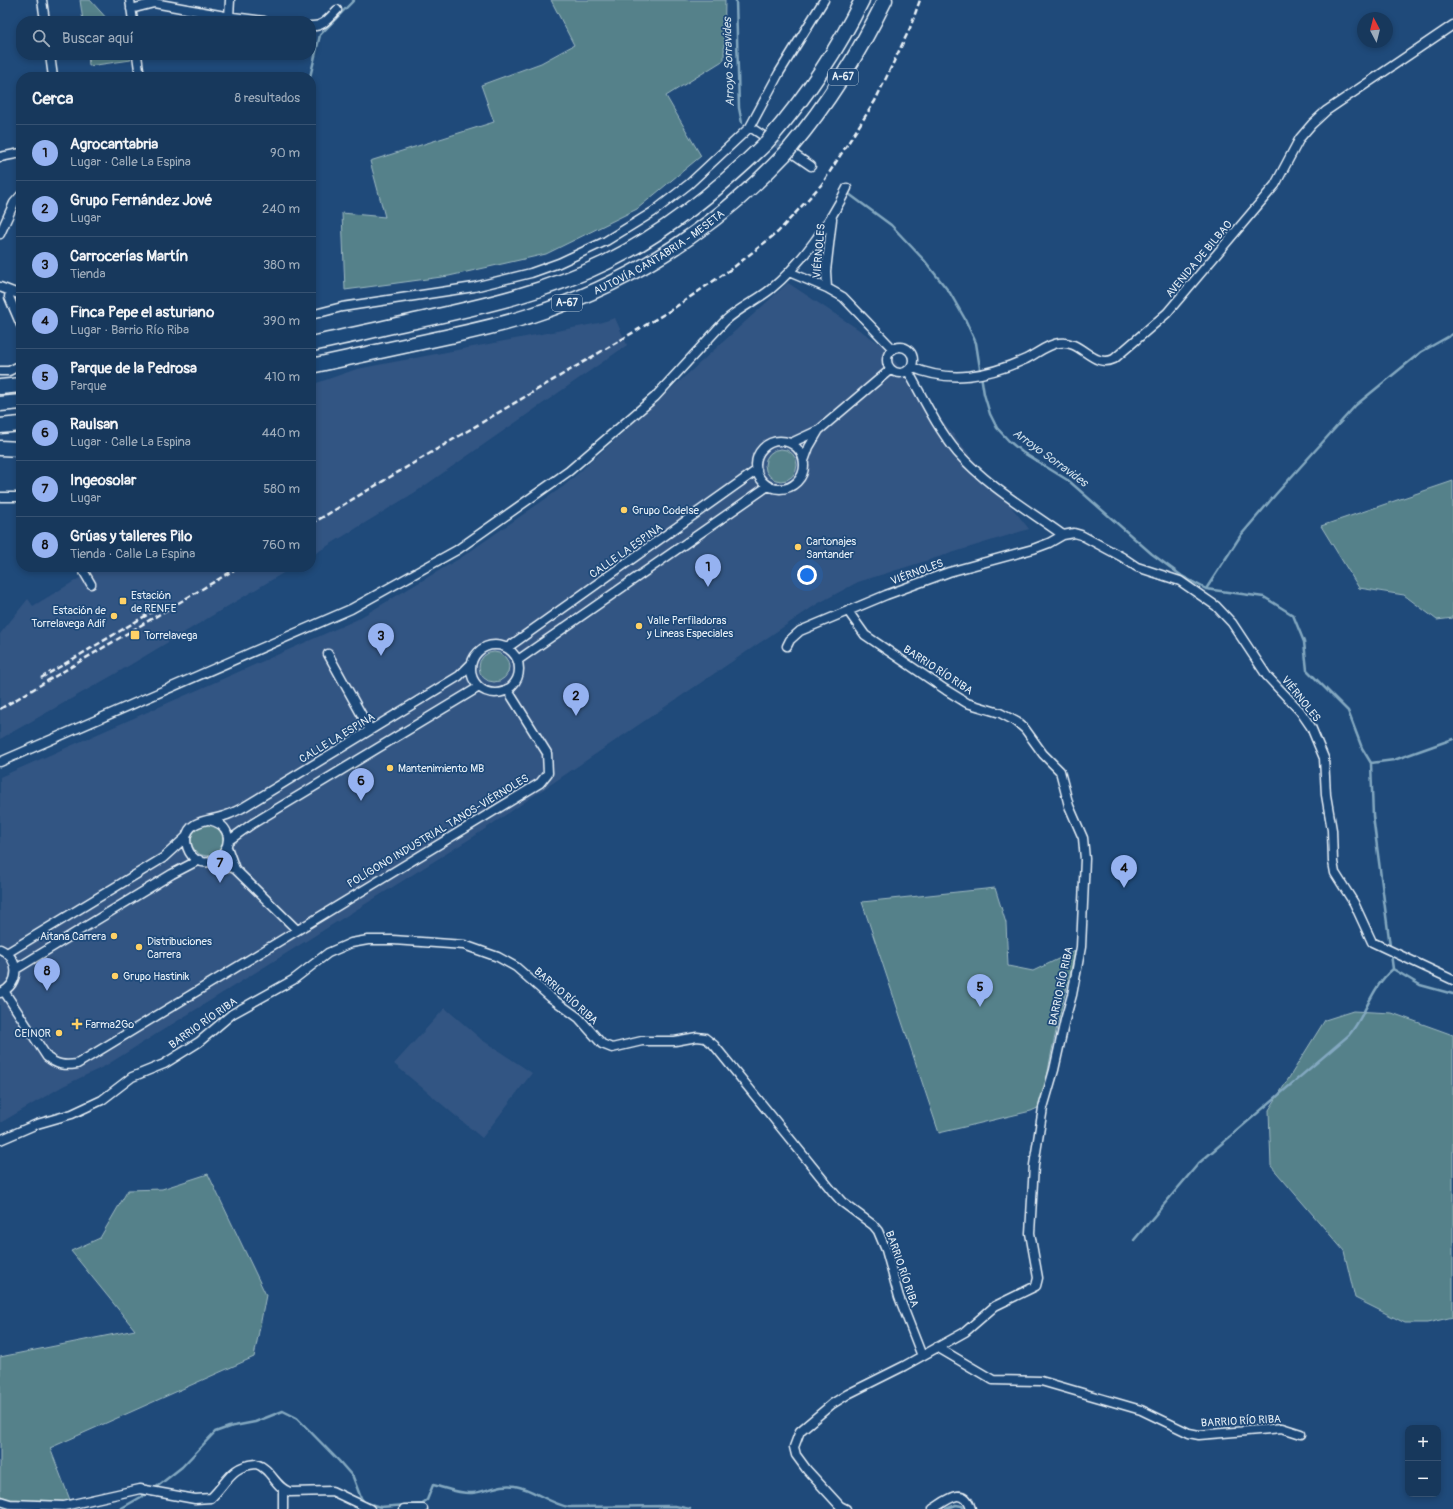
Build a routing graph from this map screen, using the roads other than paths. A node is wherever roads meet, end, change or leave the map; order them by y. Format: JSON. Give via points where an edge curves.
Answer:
{"nodes":[{"id":1,"x":42,"y":0,"type":"edge"},
{"id":2,"x":130,"y":0,"type":"edge"},
{"id":3,"x":230,"y":0,"type":"edge"},
{"id":4,"x":824,"y":0,"type":"edge"},
{"id":5,"x":862,"y":0,"type":"edge"},
{"id":6,"x":885,"y":0,"type":"edge"},
{"id":7,"x":163,"y":2,"type":"edge"},
{"id":8,"x":131,"y":9,"type":"junction"},
{"id":9,"x":337,"y":10,"type":"dead end"},
{"id":10,"x":44,"y":16,"type":"edge"},
{"id":11,"x":132,"y":16,"type":"edge"},
{"id":12,"x":225,"y":16,"type":"edge"},
{"id":13,"x":229,"y":16,"type":"edge"},
{"id":14,"x":1453,"y":25,"type":"edge"},
{"id":15,"x":316,"y":27,"type":"edge"},
{"id":16,"x":51,"y":60,"type":"edge"},
{"id":17,"x":138,"y":60,"type":"edge"},
{"id":18,"x":52,"y":72,"type":"edge"},
{"id":19,"x":139,"y":72,"type":"edge"},
{"id":20,"x":750,"y":127,"type":"junction"},
{"id":21,"x":766,"y":138,"type":"junction"},
{"id":22,"x":790,"y":152,"type":"junction"},
{"id":23,"x":16,"y":154,"type":"edge"},
{"id":24,"x":0,"y":157,"type":"edge"},
{"id":25,"x":811,"y":166,"type":"dead end"},
{"id":26,"x":847,"y":188,"type":"dead end"},
{"id":27,"x":16,"y":200,"type":"edge"},
{"id":28,"x":832,"y":217,"type":"junction"},
{"id":29,"x":0,"y":234,"type":"edge"},
{"id":30,"x":788,"y":272,"type":"junction"},
{"id":31,"x":0,"y":287,"type":"edge"},
{"id":32,"x":827,"y":288,"type":"junction"},
{"id":33,"x":10,"y":292,"type":"junction"},
{"id":34,"x":16,"y":294,"type":"edge"},
{"id":35,"x":16,"y":313,"type":"edge"},
{"id":36,"x":316,"y":314,"type":"edge"},
{"id":37,"x":530,"y":316,"type":"junction"},
{"id":38,"x":411,"y":322,"type":"junction"},
{"id":39,"x":316,"y":337,"type":"edge"},
{"id":40,"x":316,"y":343,"type":"edge"},
{"id":41,"x":893,"y":349,"type":"junction"},
{"id":42,"x":316,"y":365,"type":"edge"},
{"id":43,"x":16,"y":368,"type":"edge"},
{"id":44,"x":891,"y":369,"type":"junction"},
{"id":45,"x":909,"y":369,"type":"junction"},
{"id":46,"x":0,"y":371,"type":"edge"},
{"id":47,"x":316,"y":373,"type":"edge"},
{"id":48,"x":16,"y":386,"type":"edge"},
{"id":49,"x":0,"y":388,"type":"edge"},
{"id":50,"x":16,"y":403,"type":"edge"},
{"id":51,"x":0,"y":404,"type":"edge"},
{"id":52,"x":16,"y":424,"type":"edge"},
{"id":53,"x":0,"y":426,"type":"edge"},
{"id":54,"x":819,"y":430,"type":"junction"},
{"id":55,"x":791,"y":443,"type":"junction"},
{"id":56,"x":0,"y":448,"type":"edge"},
{"id":57,"x":16,"y":449,"type":"edge"},
{"id":58,"x":804,"y":461,"type":"junction"},
{"id":59,"x":757,"y":470,"type":"junction"},
{"id":60,"x":768,"y":486,"type":"junction"},
{"id":61,"x":0,"y":496,"type":"edge"},
{"id":62,"x":16,"y":497,"type":"edge"},
{"id":63,"x":1063,"y":535,"type":"junction"},
{"id":64,"x":84,"y":572,"type":"edge"},
{"id":65,"x":91,"y":584,"type":"dead end"},
{"id":66,"x":848,"y":612,"type":"junction"},
{"id":67,"x":787,"y":646,"type":"dead end"},
{"id":68,"x":507,"y":648,"type":"junction"},
{"id":69,"x":328,"y":654,"type":"dead end"},
{"id":70,"x":518,"y":660,"type":"junction"},
{"id":71,"x":471,"y":664,"type":"junction"},
{"id":72,"x":479,"y":687,"type":"junction"},
{"id":73,"x":508,"y":689,"type":"junction"},
{"id":74,"x":370,"y":730,"type":"junction"},
{"id":75,"x":0,"y":762,"type":"edge"},
{"id":76,"x":209,"y":820,"type":"junction"},
{"id":77,"x":186,"y":837,"type":"junction"},
{"id":78,"x":227,"y":844,"type":"junction"},
{"id":79,"x":199,"y":860,"type":"junction"},
{"id":80,"x":211,"y":861,"type":"junction"},
{"id":81,"x":235,"y":869,"type":"junction"},
{"id":82,"x":296,"y":930,"type":"junction"},
{"id":83,"x":4,"y":951,"type":"edge"},
{"id":84,"x":16,"y":969,"type":"junction"},
{"id":85,"x":1453,"y":980,"type":"edge"},
{"id":86,"x":2,"y":992,"type":"edge"},
{"id":87,"x":0,"y":1140,"type":"edge"},
{"id":88,"x":937,"y":1347,"type":"junction"},
{"id":89,"x":922,"y":1356,"type":"junction"},
{"id":90,"x":1301,"y":1434,"type":"dead end"},
{"id":91,"x":283,"y":1490,"type":"junction"},
{"id":92,"x":0,"y":1501,"type":"edge"},
{"id":93,"x":283,"y":1509,"type":"edge"},
{"id":94,"x":370,"y":1509,"type":"edge"},
{"id":95,"x":404,"y":1509,"type":"edge"},
{"id":96,"x":423,"y":1509,"type":"edge"},
{"id":97,"x":846,"y":1509,"type":"edge"},
{"id":98,"x":933,"y":1509,"type":"edge"},
{"id":99,"x":971,"y":1509,"type":"edge"}],
"edges":[{"from":1,"to":10,"type":"street"},
{"from":2,"to":8,"type":"street"},
{"from":3,"to":13,"type":"street"},
{"from":4,"to":20,"type":"street","via":[[779,73]]},
{"from":5,"to":21,"type":"highway","name":"AUTOVÍA CANTABRIA - MESETA","number":"A-67","via":[[820,74]]},
{"from":6,"to":22,"type":"highway","name":"AUTOVÍA CANTABRIA - MESETA","number":"A-67","via":[[870,32],[841,81]]},
{"from":7,"to":8,"type":"street"},
{"from":7,"to":12,"type":"street"},
{"from":8,"to":11,"type":"street"},
{"from":9,"to":15,"type":"street","via":[[324,23]]},
{"from":14,"to":45,"type":"street","name":"AVENIDA DE BILBAO","via":[[1332,107],[1312,124],[1300,138],[1275,185],[1257,208],[1167,313],[1114,359],[1101,362],[1078,346],[1064,342],[975,376],[949,377]]},
{"from":16,"to":18,"type":"street"},
{"from":17,"to":19,"type":"street"},
{"from":20,"to":21,"type":"street"},
{"from":20,"to":36,"type":"street","via":[[690,184],[653,212],[606,240],[559,263],[531,273],[474,287],[342,307]]},
{"from":21,"to":38,"type":"highway","name":"AUTOVÍA CANTABRIA - MESETA","number":"A-67","via":[[726,181],[694,207],[654,235],[607,262],[556,284],[511,299]]},
{"from":22,"to":25,"type":"street"},
{"from":22,"to":37,"type":"highway","name":"AUTOVÍA CANTABRIA - MESETA","number":"A-67","via":[[729,207],[665,254],[592,293]]},
{"from":23,"to":24,"type":"street"},
{"from":26,"to":28,"type":"street","name":"VIÉRNOLES"},
{"from":27,"to":29,"type":"street"},
{"from":28,"to":30,"type":"street","name":"VIÉRNOLES"},
{"from":28,"to":32,"type":"street","name":"VIÉRNOLES","via":[[826,271]]},
{"from":30,"to":32,"type":"street","name":"VIÉRNOLES"},
{"from":30,"to":75,"type":"street","via":[[772,288],[749,305],[734,312],[655,397],[569,472],[457,550],[351,609]]},
{"from":31,"to":33,"type":"street"},
{"from":32,"to":41,"type":"street","name":"VIÉRNOLES","via":[[843,297]]},
{"from":33,"to":34,"type":"street"},
{"from":33,"to":35,"type":"street","via":[[9,297]]},
{"from":37,"to":42,"type":"highway","name":"AUTOVÍA CANTABRIA - MESETA","number":"A-67"},
{"from":37,"to":47,"type":"highway","via":[[515,324],[473,336]]},
{"from":38,"to":39,"type":"highway","via":[[357,328]]},
{"from":38,"to":40,"type":"highway","name":"AUTOVÍA CANTABRIA - MESETA","number":"A-67"},
{"from":41,"to":44,"type":"street","via":[[887,358]]},
{"from":41,"to":45,"type":"street","via":[[901,346],[910,350],[913,359]]},
{"from":43,"to":46,"type":"street"},
{"from":44,"to":45,"type":"street","via":[[899,373]]},
{"from":44,"to":54,"type":"street"},
{"from":45,"to":63,"type":"street","via":[[940,428],[957,452],[980,475]]},
{"from":48,"to":49,"type":"highway"},
{"from":50,"to":51,"type":"highway"},
{"from":52,"to":53,"type":"highway"},
{"from":54,"to":55,"type":"street"},
{"from":54,"to":58,"type":"street"},
{"from":55,"to":58,"type":"street","via":[[802,454]]},
{"from":55,"to":59,"type":"street","via":[[776,441],[762,449],[756,463]]},
{"from":56,"to":57,"type":"highway"},
{"from":58,"to":60,"type":"street","via":[[802,476],[797,482],[783,489]]},
{"from":59,"to":60,"type":"street","via":[[759,477]]},
{"from":59,"to":68,"type":"street","name":"CALLE LA ESPINA"},
{"from":60,"to":70,"type":"street"},
{"from":61,"to":62,"type":"street"},
{"from":63,"to":66,"type":"street","name":"VIÉRNOLES","via":[[1049,544],[942,574]]},
{"from":63,"to":85,"type":"street","name":"VIÉRNOLES","via":[[1081,535],[1137,567],[1180,581],[1232,622],[1267,676],[1300,711],[1319,744],[1324,758],[1335,873],[1354,903],[1372,942]]},
{"from":64,"to":65,"type":"street"},
{"from":66,"to":67,"type":"street","name":"VIÉRNOLES","via":[[800,631]]},
{"from":66,"to":88,"type":"street","name":"BARRIO RÍO RIBA","via":[[865,635],[946,690],[967,703],[1000,713],[1025,728],[1043,754],[1060,771],[1069,806],[1083,838],[1085,859],[1081,948],[1072,995],[1043,1108],[1034,1165],[1030,1233],[1038,1278],[1036,1286],[995,1306],[965,1332]]},
{"from":68,"to":70,"type":"street"},
{"from":68,"to":71,"type":"street","name":"CALLE LA ESPINA","via":[[495,644],[483,647],[477,652]]},
{"from":69,"to":74,"type":"street"},
{"from":70,"to":73,"type":"street","via":[[518,677]]},
{"from":71,"to":72,"type":"street","via":[[472,677]]},
{"from":71,"to":74,"type":"street","name":"CALLE LA ESPINA","via":[[459,676]]},
{"from":72,"to":73,"type":"street","via":[[493,693]]},
{"from":72,"to":78,"type":"street","via":[[252,824]]},
{"from":73,"to":82,"type":"street","name":"POLÍGONO INDUSTRIAL TANOS-VIÉRNOLES","via":[[547,753],[548,773],[540,783]]},
{"from":74,"to":76,"type":"street","name":"CALLE LA ESPINA","via":[[244,807]]},
{"from":76,"to":77,"type":"street","name":"CALLE LA ESPINA","via":[[197,822]]},
{"from":76,"to":78,"type":"street","via":[[220,824],[224,829]]},
{"from":77,"to":79,"type":"street","via":[[187,849]]},
{"from":77,"to":83,"type":"street","name":"CALLE LA ESPINA","via":[[163,858]]},
{"from":78,"to":80,"type":"street","via":[[221,856]]},
{"from":78,"to":81,"type":"street"},
{"from":79,"to":80,"type":"street"},
{"from":79,"to":84,"type":"street"},
{"from":80,"to":81,"type":"street"},
{"from":81,"to":82,"type":"street"},
{"from":82,"to":86,"type":"street","name":"POLÍGONO INDUSTRIAL TANOS-VIÉRNOLES","via":[[72,1065],[55,1064],[47,1057]]},
{"from":83,"to":84,"type":"street","name":"CALLE LA ESPINA"},
{"from":84,"to":86,"type":"street","via":[[13,982]]},
{"from":87,"to":89,"type":"street","name":"BARRIO RÍO RIBA","via":[[37,1124],[72,1114],[102,1100],[132,1077],[164,1064],[199,1042],[232,1014],[293,980],[328,953],[350,943],[393,940],[464,945],[516,967],[579,1018],[602,1044],[612,1048],[642,1041],[675,1042],[698,1036],[714,1045],[833,1192],[846,1206],[873,1224],[878,1231]]},
{"from":88,"to":89,"type":"street","name":"BARRIO RÍO RIBA"},
{"from":88,"to":90,"type":"street","name":"BARRIO RÍO RIBA","via":[[993,1380],[1041,1381],[1141,1410],[1189,1433],[1199,1435],[1282,1428]]},
{"from":89,"to":97,"type":"street","name":"BARRIO RÍO RIBA","via":[[832,1404],[800,1431],[796,1439],[794,1447],[799,1461],[840,1506]]},
{"from":91,"to":92,"type":"street","via":[[270,1474],[256,1464],[233,1471],[211,1498],[196,1499],[140,1488],[64,1506]]},
{"from":91,"to":93,"type":"street"},
{"from":91,"to":94,"type":"street","via":[[332,1490]]},
{"from":95,"to":96,"type":"street"},
{"from":98,"to":99,"type":"street","via":[[953,1496],[962,1497],[969,1502]]}]}
